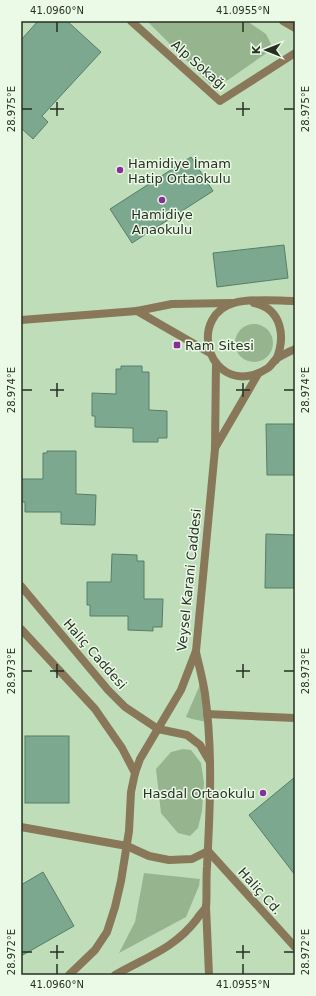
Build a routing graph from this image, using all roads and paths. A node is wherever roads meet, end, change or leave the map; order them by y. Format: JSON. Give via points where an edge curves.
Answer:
{"nodes":[{"id":1,"x":131,"y":21,"type":"edge"},
{"id":2,"x":283,"y":21,"type":"edge"},
{"id":3,"x":295,"y":28,"type":"edge"},
{"id":4,"x":295,"y":53,"type":"edge"},
{"id":5,"x":295,"y":300,"type":"edge"},
{"id":6,"x":245,"y":301,"type":"junction"},
{"id":7,"x":233,"y":303,"type":"junction"},
{"id":8,"x":137,"y":311,"type":"junction"},
{"id":9,"x":21,"y":320,"type":"edge"},
{"id":10,"x":295,"y":349,"type":"edge"},
{"id":11,"x":210,"y":352,"type":"junction"},
{"id":12,"x":276,"y":360,"type":"junction"},
{"id":13,"x":216,"y":363,"type":"junction"},
{"id":14,"x":258,"y":374,"type":"junction"},
{"id":15,"x":215,"y":449,"type":"junction"},
{"id":16,"x":21,"y":586,"type":"edge"},
{"id":17,"x":21,"y":629,"type":"edge"},
{"id":18,"x":196,"y":651,"type":"junction"},
{"id":19,"x":207,"y":714,"type":"junction"},
{"id":20,"x":295,"y":718,"type":"edge"},
{"id":21,"x":158,"y":729,"type":"junction"},
{"id":22,"x":210,"y":762,"type":"junction"},
{"id":23,"x":135,"y":773,"type":"junction"},
{"id":24,"x":21,"y":827,"type":"edge"},
{"id":25,"x":127,"y":846,"type":"junction"},
{"id":26,"x":208,"y":851,"type":"junction"},
{"id":27,"x":206,"y":906,"type":"junction"},
{"id":28,"x":295,"y":947,"type":"edge"},
{"id":29,"x":69,"y":975,"type":"edge"},
{"id":30,"x":115,"y":975,"type":"edge"},
{"id":31,"x":209,"y":975,"type":"edge"}],
"edges":[{"from":1,"to":4,"type":"street","name":"Alp Sokağı","via":[[220,102]]},
{"from":2,"to":3,"type":"street"},
{"from":5,"to":6,"type":"street"},
{"from":6,"to":7,"type":"street"},
{"from":6,"to":12,"type":"street","via":[[267,308],[275,316],[282,338]]},
{"from":7,"to":8,"type":"street","via":[[172,304]]},
{"from":7,"to":11,"type":"street","via":[[222,308],[208,328]]},
{"from":8,"to":9,"type":"street"},
{"from":8,"to":11,"type":"street"},
{"from":10,"to":12,"type":"street"},
{"from":11,"to":13,"type":"street"},
{"from":12,"to":14,"type":"street"},
{"from":13,"to":14,"type":"street","via":[[235,375]]},
{"from":13,"to":15,"type":"street","name":"Veysel Karani Caddesi"},
{"from":14,"to":15,"type":"street"},
{"from":15,"to":18,"type":"street","name":"Veysel Karani Caddesi"},
{"from":16,"to":21,"type":"street","name":"Haliç Caddesi","via":[[108,690],[125,707]]},
{"from":17,"to":23,"type":"street","via":[[95,709],[122,748]]},
{"from":18,"to":19,"type":"street"},
{"from":18,"to":21,"type":"street","name":"Veysel Karani Caddesi","via":[[181,690]]},
{"from":19,"to":20,"type":"street"},
{"from":19,"to":22,"type":"street"},
{"from":21,"to":22,"type":"street","via":[[187,735],[200,745]]},
{"from":21,"to":23,"type":"street","name":"Veysel Karani Caddesi","via":[[140,759]]},
{"from":22,"to":26,"type":"street"},
{"from":23,"to":25,"type":"street","name":"Veysel Karani Caddesi"},
{"from":24,"to":25,"type":"street"},
{"from":25,"to":26,"type":"street","via":[[149,856],[169,860],[192,859]]},
{"from":25,"to":29,"type":"street","name":"Veysel Karani Caddesi","via":[[115,908],[107,932],[94,950]]},
{"from":26,"to":27,"type":"street"},
{"from":26,"to":28,"type":"street","name":"Haliç Cd."},
{"from":27,"to":30,"type":"street","via":[[178,939]]},
{"from":27,"to":31,"type":"street"}]}
